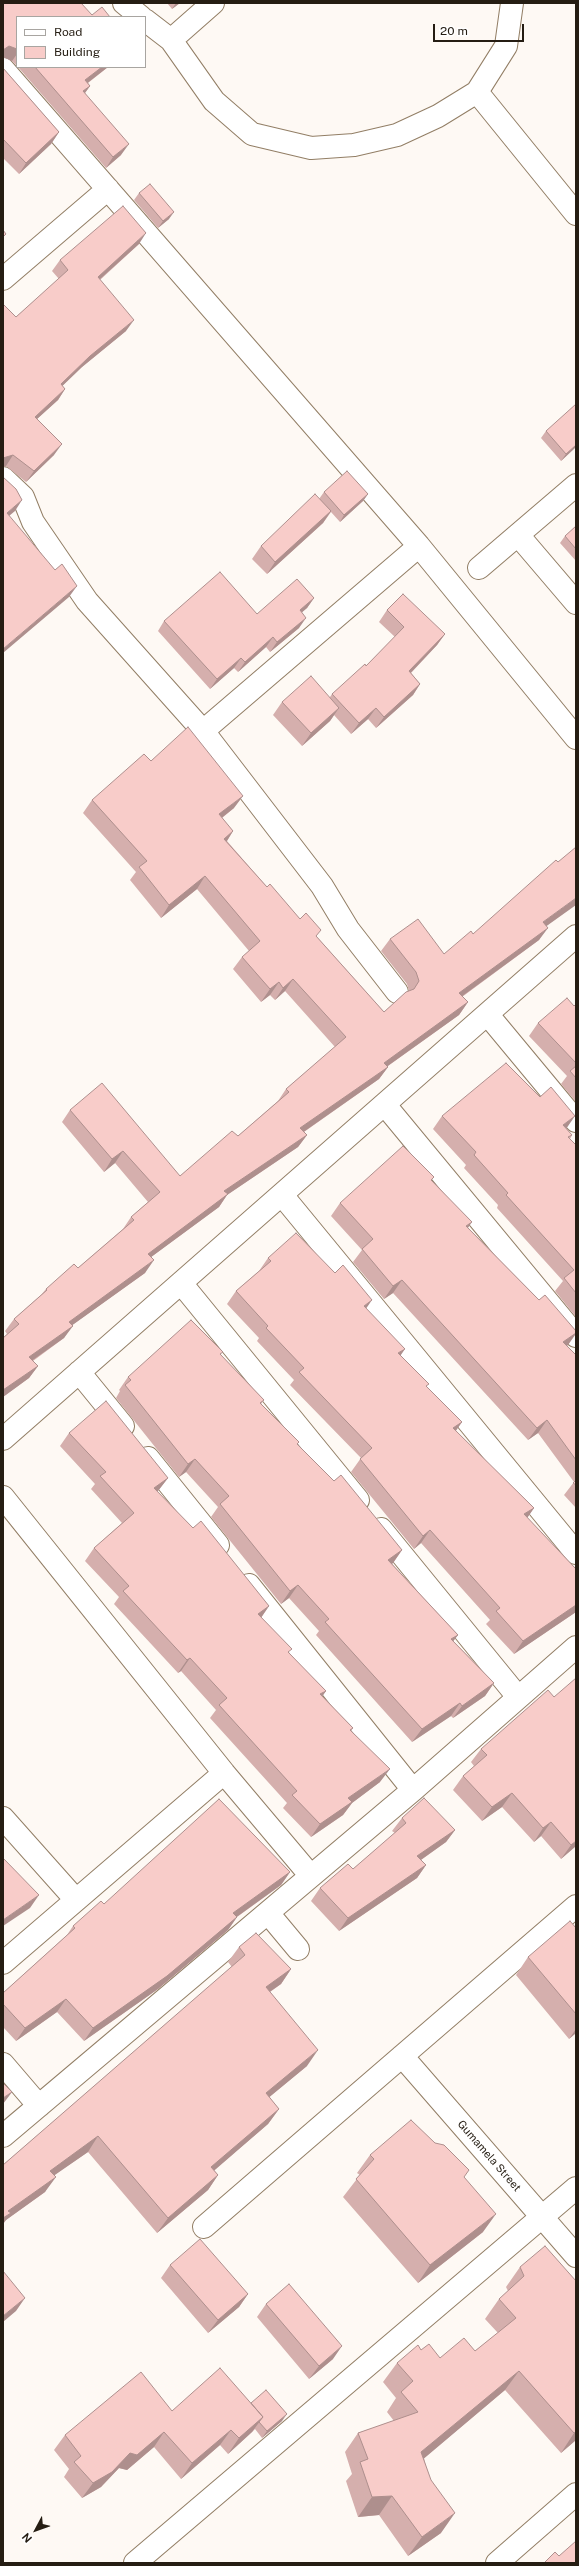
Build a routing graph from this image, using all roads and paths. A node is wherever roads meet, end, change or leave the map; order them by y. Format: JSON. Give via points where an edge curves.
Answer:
{"nodes":[{"id":1,"x":124,"y":3,"type":"edge"},
{"id":2,"x":213,"y":3,"type":"edge"},
{"id":3,"x":512,"y":3,"type":"edge"},
{"id":4,"x":140,"y":16,"type":"edge"},
{"id":5,"x":146,"y":21,"type":"edge"},
{"id":6,"x":171,"y":40,"type":"junction"},
{"id":7,"x":3,"y":69,"type":"edge"},
{"id":8,"x":477,"y":92,"type":"junction"},
{"id":9,"x":108,"y":189,"type":"junction"},
{"id":10,"x":576,"y":214,"type":"edge"},
{"id":11,"x":3,"y":279,"type":"edge"},
{"id":12,"x":3,"y":478,"type":"edge"},
{"id":13,"x":576,"y":485,"type":"edge"},
{"id":14,"x":518,"y":535,"type":"junction"},
{"id":15,"x":419,"y":546,"type":"junction"},
{"id":16,"x":479,"y":568,"type":"dead end"},
{"id":17,"x":576,"y":603,"type":"edge"},
{"id":18,"x":203,"y":731,"type":"junction"},
{"id":19,"x":576,"y":738,"type":"edge"},
{"id":20,"x":576,"y":936,"type":"edge"},
{"id":21,"x":397,"y":992,"type":"dead end"},
{"id":22,"x":488,"y":1014,"type":"junction"},
{"id":23,"x":385,"y":1105,"type":"junction"},
{"id":24,"x":576,"y":1121,"type":"edge"},
{"id":25,"x":282,"y":1195,"type":"junction"},
{"id":26,"x":181,"y":1283,"type":"junction"},
{"id":27,"x":576,"y":1336,"type":"edge"},
{"id":28,"x":80,"y":1372,"type":"junction"},
{"id":29,"x":3,"y":1439,"type":"edge"},
{"id":30,"x":3,"y":1497,"type":"edge"},
{"id":31,"x":576,"y":1553,"type":"edge"},
{"id":32,"x":576,"y":1647,"type":"edge"},
{"id":33,"x":518,"y":1697,"type":"junction"},
{"id":34,"x":224,"y":1773,"type":"junction"},
{"id":35,"x":413,"y":1790,"type":"junction"},
{"id":36,"x":3,"y":1818,"type":"edge"},
{"id":37,"x":310,"y":1875,"type":"junction"},
{"id":38,"x":76,"y":1900,"type":"junction"},
{"id":39,"x":576,"y":1906,"type":"edge"},
{"id":40,"x":268,"y":1912,"type":"junction"},
{"id":41,"x":298,"y":1948,"type":"dead end"},
{"id":42,"x":3,"y":1963,"type":"edge"},
{"id":43,"x":402,"y":2056,"type":"junction"},
{"id":44,"x":3,"y":2064,"type":"edge"},
{"id":45,"x":39,"y":2106,"type":"junction"},
{"id":46,"x":3,"y":2136,"type":"edge"},
{"id":47,"x":576,"y":2188,"type":"edge"},
{"id":48,"x":542,"y":2217,"type":"junction"},
{"id":49,"x":204,"y":2227,"type":"dead end"},
{"id":50,"x":576,"y":2256,"type":"edge"},
{"id":51,"x":576,"y":2494,"type":"edge"},
{"id":52,"x":135,"y":2563,"type":"edge"},
{"id":53,"x":497,"y":2563,"type":"edge"}],
"edges":[{"from":1,"to":4,"type":"street"},
{"from":2,"to":6,"type":"street"},
{"from":3,"to":8,"type":"street","via":[[506,46]]},
{"from":5,"to":6,"type":"street"},
{"from":6,"to":8,"type":"street","via":[[214,101],[252,134],[311,148],[354,145],[397,134],[438,116]]},
{"from":7,"to":9,"type":"street"},
{"from":8,"to":10,"type":"street"},
{"from":9,"to":11,"type":"street"},
{"from":9,"to":15,"type":"street"},
{"from":12,"to":18,"type":"street","via":[[23,498],[33,522],[87,601]]},
{"from":13,"to":14,"type":"street"},
{"from":14,"to":16,"type":"street"},
{"from":14,"to":17,"type":"street"},
{"from":15,"to":18,"type":"street"},
{"from":15,"to":19,"type":"street"},
{"from":18,"to":21,"type":"street","via":[[322,886],[348,929]]},
{"from":20,"to":22,"type":"street"},
{"from":22,"to":23,"type":"street"},
{"from":22,"to":24,"type":"street"},
{"from":23,"to":25,"type":"street"},
{"from":23,"to":27,"type":"street"},
{"from":25,"to":26,"type":"street"},
{"from":25,"to":31,"type":"street"},
{"from":26,"to":28,"type":"street"},
{"from":26,"to":33,"type":"street"},
{"from":28,"to":29,"type":"street"},
{"from":28,"to":35,"type":"street"},
{"from":30,"to":34,"type":"street"},
{"from":32,"to":33,"type":"street"},
{"from":33,"to":35,"type":"street"},
{"from":34,"to":37,"type":"street"},
{"from":34,"to":38,"type":"street"},
{"from":35,"to":37,"type":"street"},
{"from":36,"to":38,"type":"street"},
{"from":37,"to":40,"type":"street"},
{"from":38,"to":42,"type":"street"},
{"from":39,"to":43,"type":"street"},
{"from":40,"to":41,"type":"street"},
{"from":40,"to":45,"type":"street"},
{"from":43,"to":48,"type":"street","name":"Gumamela Street"},
{"from":43,"to":49,"type":"street"},
{"from":44,"to":45,"type":"street"},
{"from":45,"to":46,"type":"street"},
{"from":47,"to":48,"type":"street"},
{"from":48,"to":50,"type":"street","name":"Gumamela Street"},
{"from":48,"to":52,"type":"street"},
{"from":51,"to":53,"type":"street"}]}
